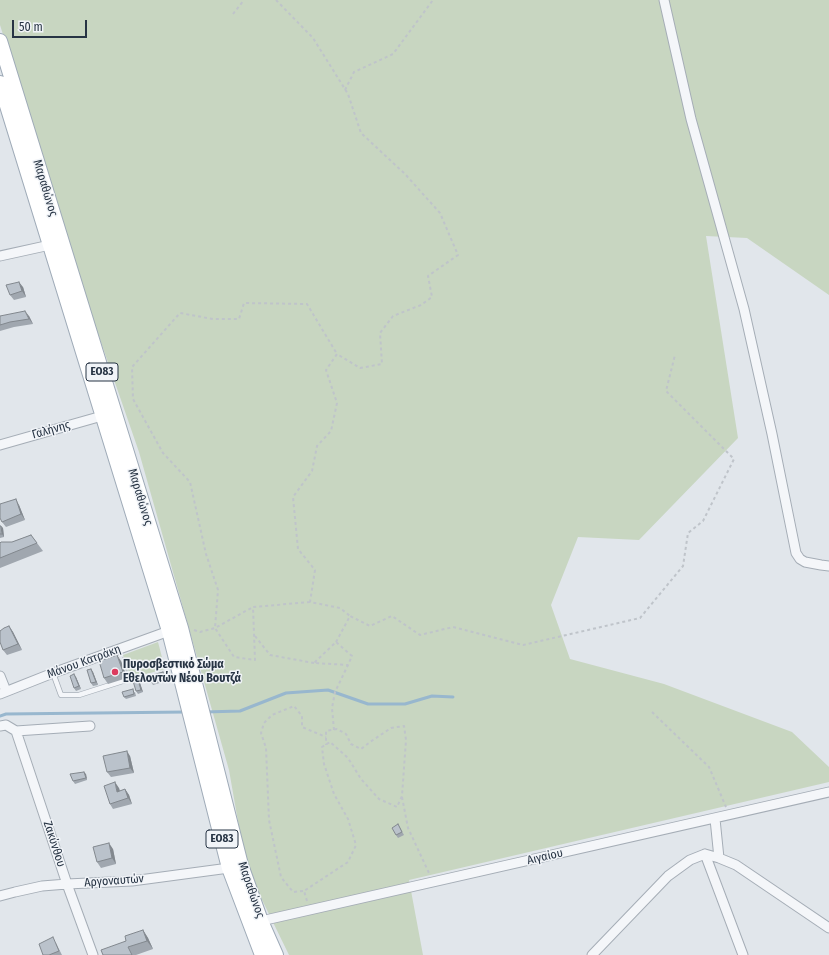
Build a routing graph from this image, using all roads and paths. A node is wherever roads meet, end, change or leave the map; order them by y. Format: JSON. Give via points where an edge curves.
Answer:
{"nodes":[{"id":1,"x":244,"y":0,"type":"edge"},
{"id":2,"x":276,"y":0,"type":"edge"},
{"id":3,"x":434,"y":0,"type":"edge"},
{"id":4,"x":664,"y":0,"type":"edge"},
{"id":5,"x":233,"y":14,"type":"dead end"},
{"id":6,"x":0,"y":41,"type":"edge"},
{"id":7,"x":0,"y":83,"type":"edge"},
{"id":8,"x":345,"y":90,"type":"junction"},
{"id":9,"x":4,"y":106,"type":"edge"},
{"id":10,"x":50,"y":245,"type":"junction"},
{"id":11,"x":0,"y":256,"type":"edge"},
{"id":12,"x":337,"y":354,"type":"junction"},
{"id":13,"x":675,"y":355,"type":"dead end"},
{"id":14,"x":102,"y":416,"type":"junction"},
{"id":15,"x":0,"y":444,"type":"edge"},
{"id":16,"x":829,"y":566,"type":"edge"},
{"id":17,"x":310,"y":602,"type":"junction"},
{"id":18,"x":252,"y":607,"type":"junction"},
{"id":19,"x":350,"y":616,"type":"junction"},
{"id":20,"x":215,"y":628,"type":"junction"},
{"id":21,"x":175,"y":630,"type":"junction"},
{"id":22,"x":254,"y":635,"type":"junction"},
{"id":23,"x":336,"y":642,"type":"junction"},
{"id":24,"x":121,"y":648,"type":"junction"},
{"id":25,"x":314,"y":663,"type":"junction"},
{"id":26,"x":348,"y":665,"type":"junction"},
{"id":27,"x":53,"y":673,"type":"junction"},
{"id":28,"x":0,"y":676,"type":"edge"},
{"id":29,"x":129,"y":679,"type":"joint"},
{"id":30,"x":3,"y":692,"type":"edge"},
{"id":31,"x":652,"y":712,"type":"dead end"},
{"id":32,"x":198,"y":719,"type":"junction"},
{"id":33,"x":0,"y":726,"type":"edge"},
{"id":34,"x":90,"y":726,"type":"dead end"},
{"id":35,"x":334,"y":730,"type":"junction"},
{"id":36,"x":16,"y":732,"type":"junction"},
{"id":37,"x":326,"y":738,"type":"junction"},
{"id":38,"x":326,"y":745,"type":"junction"},
{"id":39,"x":829,"y":792,"type":"edge"},
{"id":40,"x":402,"y":796,"type":"junction"},
{"id":41,"x":729,"y":815,"type":"junction"},
{"id":42,"x":715,"y":819,"type":"junction"},
{"id":43,"x":706,"y":854,"type":"junction"},
{"id":44,"x":719,"y":858,"type":"junction"},
{"id":45,"x":229,"y":868,"type":"junction"},
{"id":46,"x":433,"y":883,"type":"junction"},
{"id":47,"x":67,"y":884,"type":"junction"},
{"id":48,"x":304,"y":891,"type":"junction"},
{"id":49,"x":0,"y":896,"type":"edge"},
{"id":50,"x":310,"y":910,"type":"junction"},
{"id":51,"x":261,"y":921,"type":"junction"},
{"id":52,"x":829,"y":928,"type":"edge"},
{"id":53,"x":94,"y":955,"type":"edge"},
{"id":54,"x":262,"y":955,"type":"edge"},
{"id":55,"x":276,"y":955,"type":"edge"},
{"id":56,"x":592,"y":955,"type":"edge"},
{"id":57,"x":743,"y":955,"type":"edge"}],
"edges":[{"from":1,"to":5,"type":"path"},
{"from":2,"to":8,"type":"path","via":[[313,38]]},
{"from":3,"to":8,"type":"path","via":[[393,54],[354,72]]},
{"from":4,"to":16,"type":"street","via":[[698,149],[744,309],[796,553],[805,562]]},
{"from":6,"to":21,"type":"main road","name":"Μαραθώνος","number":"ΕΟ83"},
{"from":7,"to":9,"type":"main road","name":"Μαραθώνος","number":"ΕΟ83"},
{"from":8,"to":12,"type":"path","via":[[361,133],[405,174],[440,212],[458,255],[428,276],[432,297],[421,305],[393,316],[380,333],[382,364],[360,368]]},
{"from":9,"to":10,"type":"main road","name":"Μαραθώνος","number":"ΕΟ83"},
{"from":10,"to":11,"type":"street"},
{"from":10,"to":14,"type":"main road","name":"Μαραθώνος","number":"ΕΟ83"},
{"from":12,"to":17,"type":"path","via":[[326,370],[337,404],[331,431],[316,446],[312,472],[293,497],[298,549],[316,570]]},
{"from":12,"to":20,"type":"path","via":[[307,304],[244,303],[239,319],[213,319],[180,313],[132,368],[133,399],[163,453],[190,482],[206,554],[218,590]]},
{"from":13,"to":19,"type":"path","via":[[666,391],[734,459],[703,521],[688,533],[682,566],[640,618],[523,645],[453,627],[420,635],[392,616],[370,626]]},
{"from":14,"to":15,"type":"street","name":"Γαλήνης"},
{"from":14,"to":21,"type":"main road","name":"Μαραθώνος","number":"ΕΟ83"},
{"from":17,"to":18,"type":"path"},
{"from":17,"to":19,"type":"path","via":[[340,608]]},
{"from":18,"to":20,"type":"path"},
{"from":18,"to":22,"type":"path"},
{"from":19,"to":23,"type":"path"},
{"from":20,"to":21,"type":"path","via":[[200,632]]},
{"from":20,"to":22,"type":"path","via":[[234,657],[255,660]]},
{"from":21,"to":24,"type":"street","name":"Μάνου Κατράκη"},
{"from":21,"to":32,"type":"main road","name":"Μαραθώνος","number":"ΕΟ83"},
{"from":22,"to":25,"type":"path","via":[[270,655]]},
{"from":23,"to":25,"type":"path"},
{"from":23,"to":26,"type":"path","via":[[352,656]]},
{"from":24,"to":27,"type":"street","name":"Μάνου Κατράκη"},
{"from":24,"to":29,"type":"path"},
{"from":25,"to":26,"type":"path"},
{"from":26,"to":35,"type":"path","via":[[335,692],[332,708]]},
{"from":27,"to":29,"type":"lane","via":[[61,695],[79,695]]},
{"from":27,"to":30,"type":"street","name":"Μάνου Κατράκη"},
{"from":28,"to":30,"type":"street"},
{"from":31,"to":41,"type":"path","via":[[708,767]]},
{"from":32,"to":45,"type":"main road","name":"Μαραθώνος","number":"ΕΟ83"},
{"from":32,"to":51,"type":"main road","name":"Μαραθώνος","number":"ΕΟ83","via":[[241,865]]},
{"from":33,"to":36,"type":"street","via":[[6,725]]},
{"from":34,"to":36,"type":"street"},
{"from":35,"to":37,"type":"path","via":[[326,731]]},
{"from":35,"to":40,"type":"path","via":[[346,734],[351,744],[361,749],[391,728],[404,726],[406,740]]},
{"from":36,"to":47,"type":"street","name":"Ζακύνθου"},
{"from":37,"to":38,"type":"path"},
{"from":37,"to":48,"type":"path","via":[[302,728],[302,716],[294,706],[272,715],[264,723],[261,733],[266,748],[269,820],[281,877],[293,892]]},
{"from":38,"to":40,"type":"path","via":[[330,742],[348,758],[361,779],[379,799],[397,807]]},
{"from":38,"to":48,"type":"path","via":[[322,747],[324,764],[334,794],[348,819],[356,845],[348,862]]},
{"from":39,"to":41,"type":"street","name":"Αιγαίου"},
{"from":40,"to":46,"type":"path","via":[[408,828]]},
{"from":41,"to":42,"type":"street","name":"Αιγαίου"},
{"from":42,"to":44,"type":"street"},
{"from":42,"to":46,"type":"street","name":"Αιγαίου"},
{"from":43,"to":44,"type":"street"},
{"from":43,"to":56,"type":"street","via":[[690,860],[668,876]]},
{"from":43,"to":57,"type":"street"},
{"from":44,"to":52,"type":"street","via":[[736,865]]},
{"from":45,"to":47,"type":"street","name":"Αργοναυτών","via":[[132,881]]},
{"from":45,"to":54,"type":"main road","name":"Μαραθώνος","number":"ΕΟ83"},
{"from":46,"to":50,"type":"street","name":"Αιγαίου"},
{"from":47,"to":49,"type":"street","name":"Αργοναυτών","via":[[42,886]]},
{"from":47,"to":53,"type":"street","name":"Ζακύνθου"},
{"from":48,"to":50,"type":"path"},
{"from":50,"to":51,"type":"street","name":"Αιγαίου"},
{"from":51,"to":55,"type":"main road","name":"Μαραθώνος","number":"ΕΟ83"}]}
